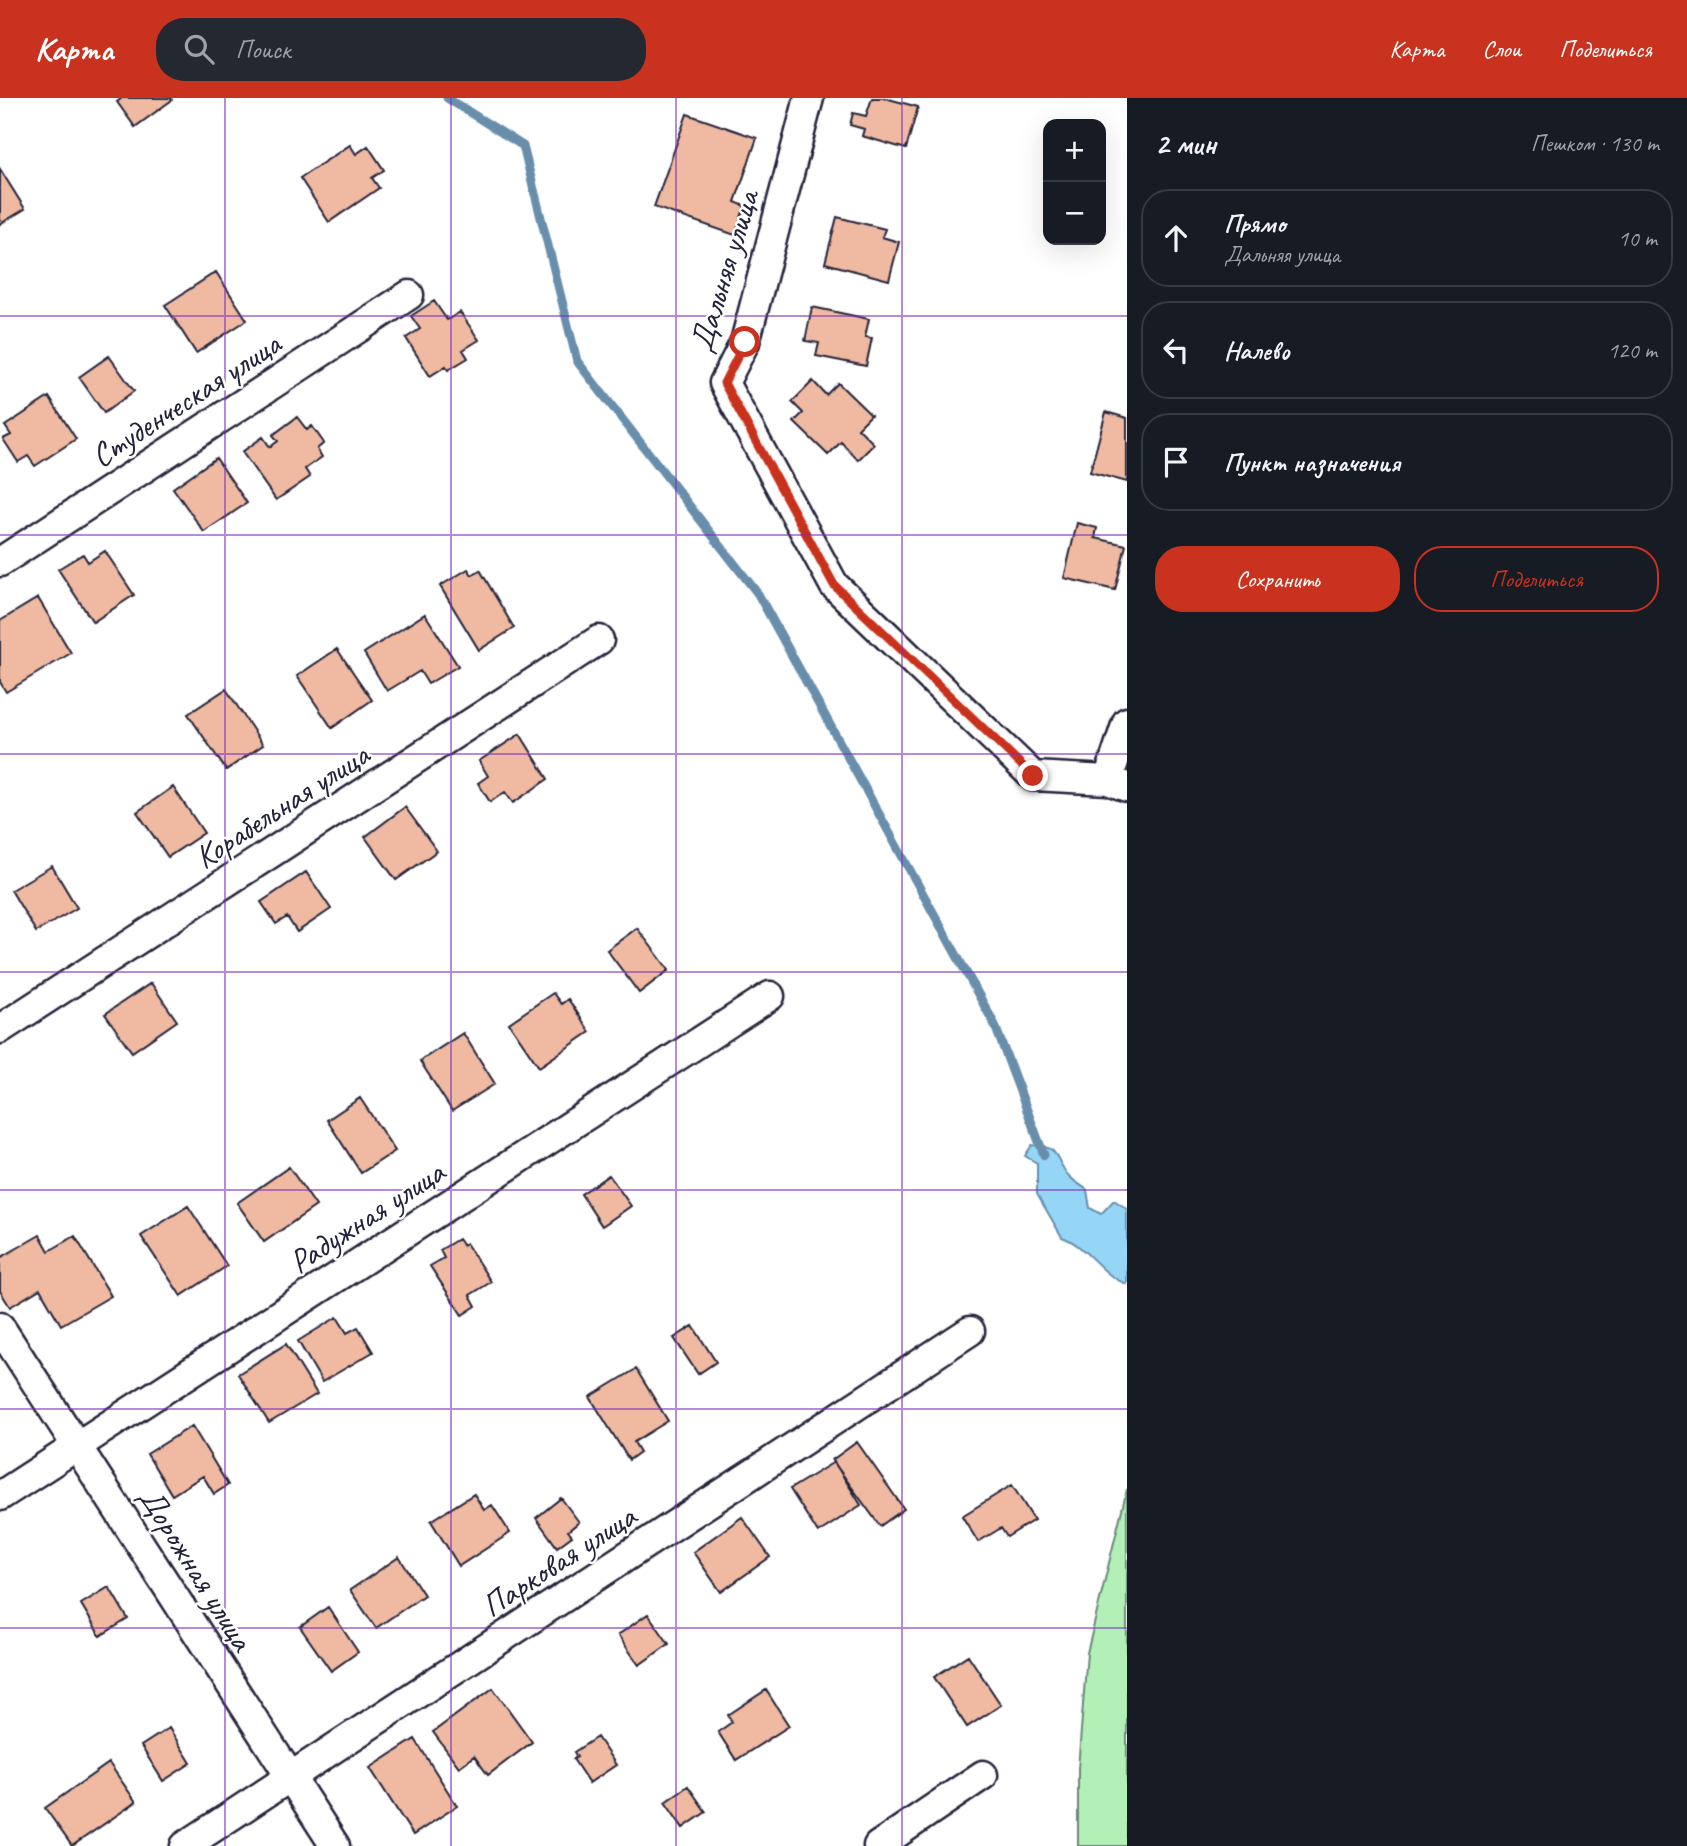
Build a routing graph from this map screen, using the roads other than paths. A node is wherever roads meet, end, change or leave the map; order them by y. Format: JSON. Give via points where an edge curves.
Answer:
{"nodes":[{"id":1,"x":809,"y":98,"type":"edge"},
{"id":2,"x":409,"y":295,"type":"dead end"},
{"id":3,"x":0,"y":562,"type":"edge"},
{"id":4,"x":599,"y":640,"type":"dead end"},
{"id":5,"x":1127,"y":722,"type":"edge"},
{"id":6,"x":1118,"y":784,"type":"edge"},
{"id":7,"x":770,"y":996,"type":"dead end"},
{"id":8,"x":0,"y":1029,"type":"edge"},
{"id":9,"x":0,"y":1326,"type":"edge"},
{"id":10,"x":970,"y":1331,"type":"dead end"},
{"id":11,"x":77,"y":1444,"type":"junction"},
{"id":12,"x":0,"y":1496,"type":"edge"},
{"id":13,"x":983,"y":1775,"type":"dead end"},
{"id":14,"x":289,"y":1778,"type":"junction"},
{"id":15,"x":185,"y":1846,"type":"edge"},
{"id":16,"x":335,"y":1846,"type":"edge"},
{"id":17,"x":878,"y":1846,"type":"edge"}],
"edges":[{"from":1,"to":6,"type":"street","name":"Дальняя улица","via":[[745,342],[724,383],[834,585],[1033,776]]},
{"from":2,"to":3,"type":"street","name":"Студенческая улица"},
{"from":4,"to":8,"type":"street","name":"Корабельная улица"},
{"from":5,"to":6,"type":"street"},
{"from":7,"to":11,"type":"street","name":"Радужная улица"},
{"from":9,"to":11,"type":"street","name":"Дорожная улица"},
{"from":10,"to":14,"type":"street","name":"Парковая улица"},
{"from":11,"to":12,"type":"street","name":"Радужная улица"},
{"from":11,"to":14,"type":"street","name":"Дорожная улица"},
{"from":13,"to":17,"type":"street"},
{"from":14,"to":15,"type":"street","name":"Парковая улица"},
{"from":14,"to":16,"type":"street","name":"Дорожная улица"}]}
